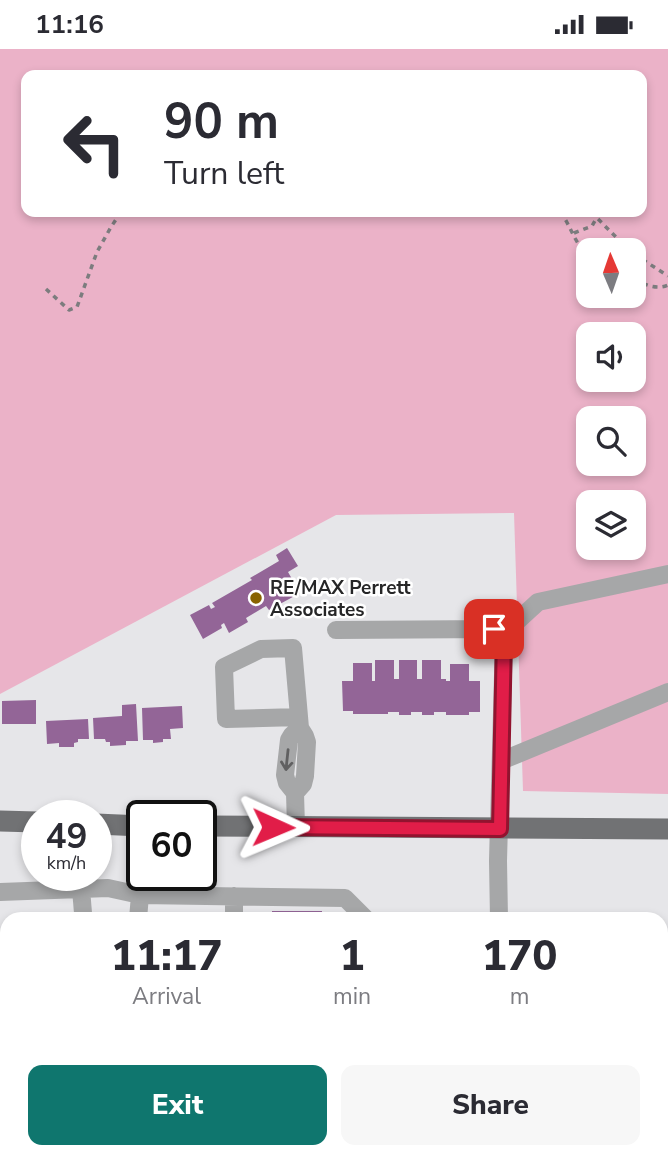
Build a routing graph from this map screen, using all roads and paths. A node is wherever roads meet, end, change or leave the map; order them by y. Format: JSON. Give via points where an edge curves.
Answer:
{"nodes":[{"id":1,"x":118,"y":217,"type":"edge"},
{"id":2,"x":564,"y":217,"type":"edge"},
{"id":3,"x":597,"y":217,"type":"joint"},
{"id":4,"x":573,"y":233,"type":"junction"},
{"id":5,"x":617,"y":238,"type":"edge"},
{"id":6,"x":576,"y":240,"type":"edge"},
{"id":7,"x":646,"y":262,"type":"edge"},
{"id":8,"x":668,"y":276,"type":"edge"},
{"id":9,"x":646,"y":284,"type":"edge"},
{"id":10,"x":668,"y":285,"type":"edge"},
{"id":11,"x":46,"y":289,"type":"dead end"},
{"id":12,"x":668,"y":574,"type":"edge"},
{"id":13,"x":494,"y":629,"type":"junction"},
{"id":14,"x":337,"y":630,"type":"dead end"},
{"id":15,"x":668,"y":692,"type":"edge"},
{"id":16,"x":300,"y":723,"type":"junction"},
{"id":17,"x":501,"y":761,"type":"junction"},
{"id":18,"x":0,"y":821,"type":"edge"},
{"id":19,"x":21,"y":822,"type":"edge"},
{"id":20,"x":217,"y":826,"type":"edge"},
{"id":21,"x":296,"y":827,"type":"junction"},
{"id":22,"x":500,"y":829,"type":"junction"},
{"id":23,"x":668,"y":829,"type":"edge"},
{"id":24,"x":112,"y":889,"type":"edge"},
{"id":25,"x":27,"y":891,"type":"edge"},
{"id":26,"x":81,"y":891,"type":"edge"},
{"id":27,"x":140,"y":891,"type":"edge"},
{"id":28,"x":0,"y":892,"type":"edge"},
{"id":29,"x":140,"y":895,"type":"junction"},
{"id":30,"x":234,"y":896,"type":"junction"},
{"id":31,"x":82,"y":912,"type":"edge"},
{"id":32,"x":139,"y":912,"type":"edge"},
{"id":33,"x":234,"y":912,"type":"edge"},
{"id":34,"x":359,"y":912,"type":"edge"},
{"id":35,"x":499,"y":912,"type":"edge"}],
"edges":[{"from":1,"to":11,"type":"path","via":[[97,253],[77,307],[65,308]]},
{"from":2,"to":4,"type":"path"},
{"from":3,"to":4,"type":"path","via":[[592,226]]},
{"from":3,"to":5,"type":"path"},
{"from":4,"to":6,"type":"path"},
{"from":7,"to":8,"type":"path"},
{"from":9,"to":10,"type":"path"},
{"from":12,"to":13,"type":"street","via":[[538,603],[514,624]]},
{"from":13,"to":14,"type":"street"},
{"from":13,"to":17,"type":"street","via":[[504,638]]},
{"from":15,"to":17,"type":"street"},
{"from":16,"to":16,"type":"street","via":[[293,648],[261,649],[224,667],[226,719]]},
{"from":16,"to":21,"type":"street","via":[[289,740],[285,775],[296,793]]},
{"from":17,"to":22,"type":"street"},
{"from":18,"to":19,"type":"main road"},
{"from":20,"to":21,"type":"main road"},
{"from":21,"to":22,"type":"main road"},
{"from":22,"to":23,"type":"main road"},
{"from":22,"to":35,"type":"street"},
{"from":24,"to":29,"type":"street"},
{"from":25,"to":28,"type":"street"},
{"from":26,"to":31,"type":"street"},
{"from":27,"to":29,"type":"street"},
{"from":29,"to":30,"type":"street"},
{"from":29,"to":32,"type":"street"},
{"from":30,"to":33,"type":"street"},
{"from":30,"to":34,"type":"street","via":[[345,898]]}]}
